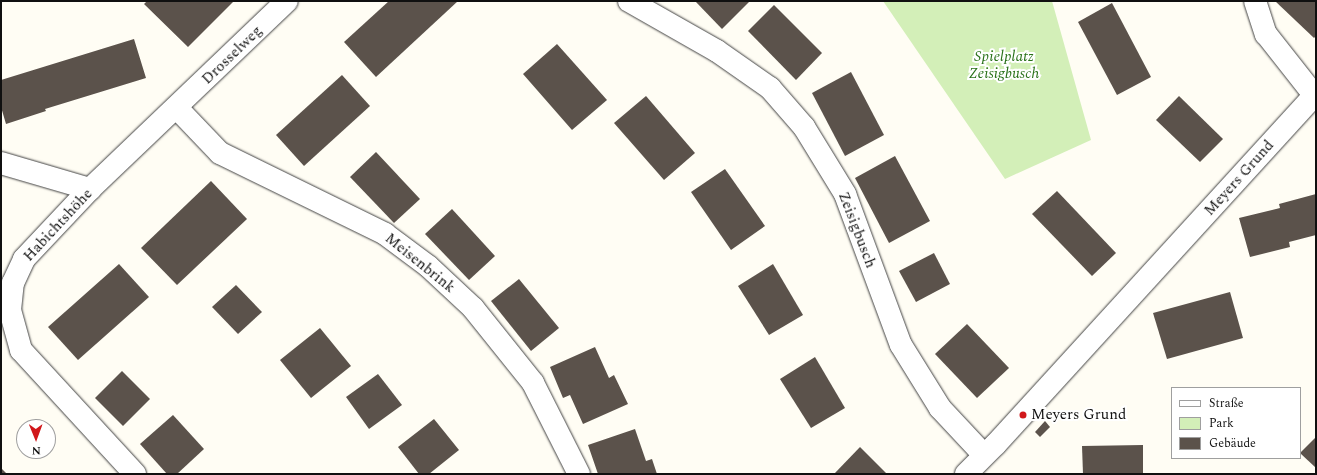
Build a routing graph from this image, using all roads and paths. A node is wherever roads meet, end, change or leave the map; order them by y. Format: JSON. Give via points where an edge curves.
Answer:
{"nodes":[{"id":1,"x":288,"y":1,"type":"edge"},
{"id":2,"x":629,"y":1,"type":"edge"},
{"id":3,"x":1255,"y":1,"type":"edge"},
{"id":4,"x":1315,"y":94,"type":"edge"},
{"id":5,"x":177,"y":108,"type":"junction"},
{"id":6,"x":1,"y":163,"type":"edge"},
{"id":7,"x":90,"y":189,"type":"junction"},
{"id":8,"x":984,"y":455,"type":"junction"},
{"id":9,"x":135,"y":474,"type":"edge"},
{"id":10,"x":579,"y":474,"type":"edge"},
{"id":11,"x":966,"y":474,"type":"edge"}],
"edges":[{"from":1,"to":5,"type":"street","name":"Drosselweg"},
{"from":2,"to":8,"type":"street","name":"Zeisigbusch","via":[[717,51],[764,84],[804,127],[845,194],[901,345],[940,408]]},
{"from":3,"to":4,"type":"street","via":[[1266,34]]},
{"from":4,"to":8,"type":"street","name":"Meyers Grund"},
{"from":5,"to":7,"type":"street","name":"Habichtshöhe"},
{"from":5,"to":10,"type":"street","name":"Meisenbrink","via":[[220,153],[385,234],[428,266],[473,308],[533,383]]},
{"from":6,"to":7,"type":"street"},
{"from":7,"to":9,"type":"street","name":"Habichtshöhe","via":[[24,259],[13,283],[10,310],[21,350]]},
{"from":8,"to":11,"type":"street","name":"Meyers Grund"}]}
